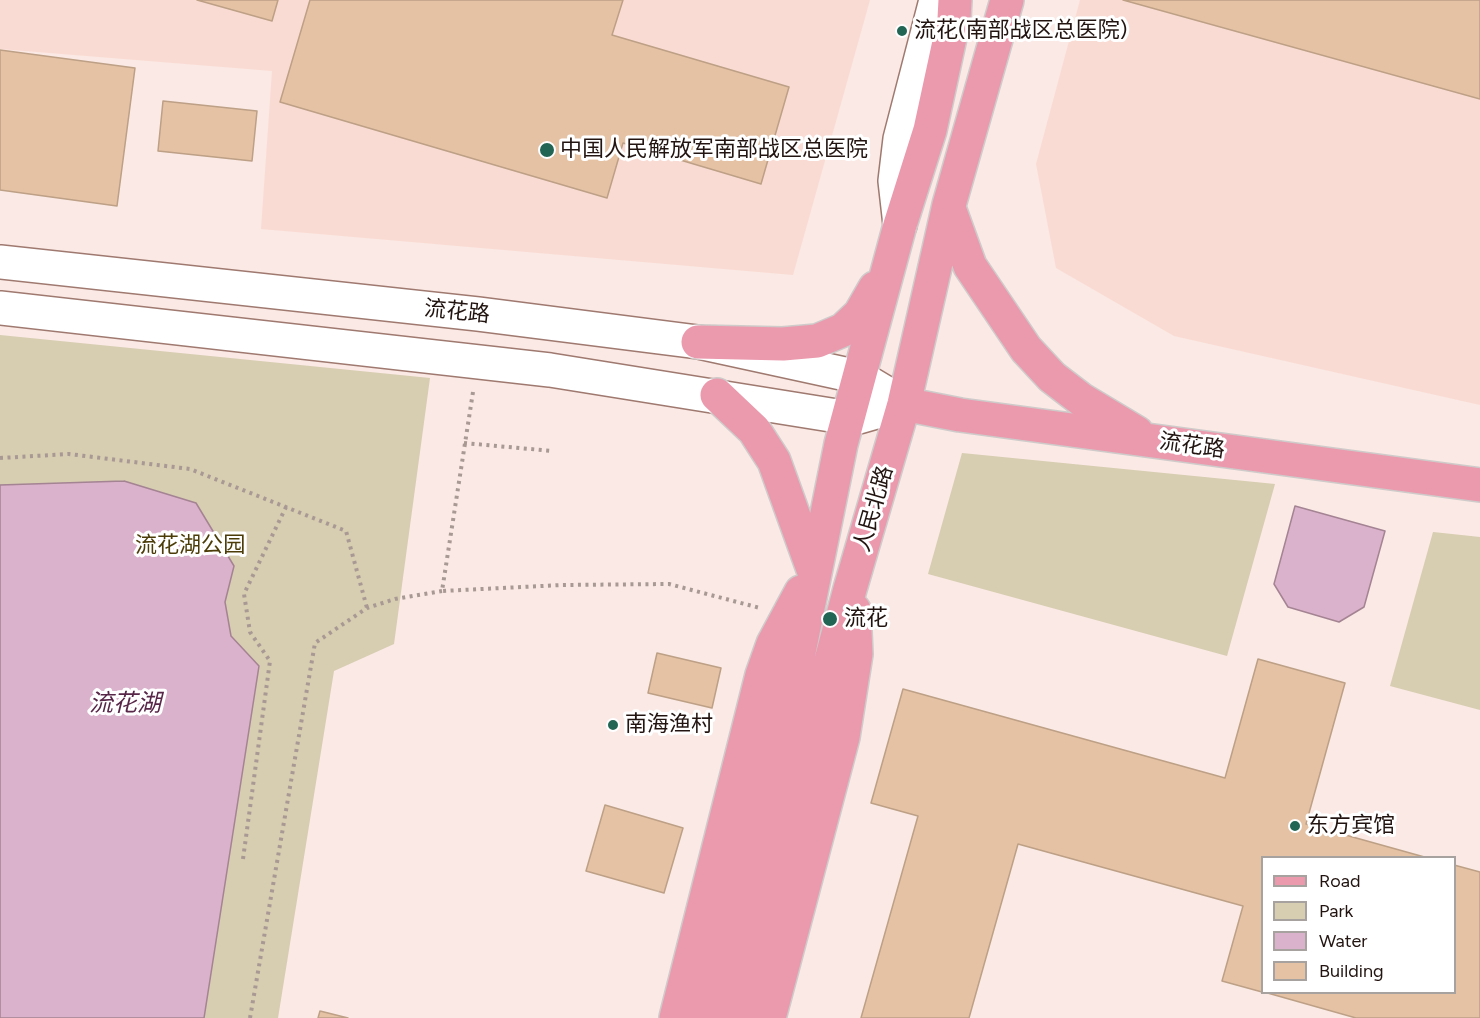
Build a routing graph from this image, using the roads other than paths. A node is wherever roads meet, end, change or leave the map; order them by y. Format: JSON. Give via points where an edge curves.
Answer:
{"nodes":[{"id":1,"x":936,"y":0,"type":"edge"},
{"id":2,"x":955,"y":0,"type":"edge"},
{"id":3,"x":1007,"y":0,"type":"edge"},
{"id":4,"x":948,"y":206,"type":"junction"},
{"id":5,"x":900,"y":225,"type":"junction"},
{"id":6,"x":0,"y":262,"type":"edge"},
{"id":7,"x":0,"y":308,"type":"edge"},
{"id":8,"x":698,"y":342,"type":"junction"},
{"id":9,"x":859,"y":376,"type":"junction"},
{"id":10,"x":717,"y":395,"type":"junction"},
{"id":11,"x":904,"y":404,"type":"junction"},
{"id":12,"x":848,"y":417,"type":"junction"},
{"id":13,"x":1152,"y":441,"type":"junction"},
{"id":14,"x":1480,"y":485,"type":"edge"},
{"id":15,"x":827,"y":504,"type":"junction"},
{"id":16,"x":873,"y":515,"type":"junction"},
{"id":17,"x":814,"y":573,"type":"junction"},
{"id":18,"x":853,"y":579,"type":"junction"},
{"id":19,"x":740,"y":826,"type":"junction"},
{"id":20,"x":676,"y":1018,"type":"edge"},
{"id":21,"x":707,"y":1018,"type":"edge"},
{"id":22,"x":736,"y":1018,"type":"edge"},
{"id":23,"x":769,"y":1018,"type":"edge"}],
"edges":[{"from":1,"to":5,"type":"street","via":[[900,139],[895,181]]},
{"from":2,"to":5,"type":"main road","name":"人民北路","via":[[930,130]]},
{"from":3,"to":4,"type":"main road","name":"人民北路"},
{"from":4,"to":11,"type":"main road","name":"人民北路"},
{"from":4,"to":13,"type":"main road","via":[[970,266],[1026,349],[1052,377],[1082,400]]},
{"from":5,"to":8,"type":"main road","via":[[871,298],[843,330],[817,340],[783,344]]},
{"from":5,"to":9,"type":"main road","name":"人民北路"},
{"from":6,"to":8,"type":"street","name":"流花路"},
{"from":7,"to":10,"type":"street","name":"流花路","via":[[478,361]]},
{"from":8,"to":9,"type":"street","name":"流花路"},
{"from":9,"to":11,"type":"street","name":"流花路"},
{"from":9,"to":12,"type":"main road","name":"人民北路"},
{"from":10,"to":12,"type":"street","name":"流花路"},
{"from":10,"to":17,"type":"main road","via":[[754,430],[774,461]]},
{"from":11,"to":12,"type":"street","name":"流花路"},
{"from":11,"to":13,"type":"main road","name":"流花路"},
{"from":11,"to":16,"type":"main road","name":"人民北路"},
{"from":12,"to":15,"type":"main road","name":"人民北路"},
{"from":13,"to":14,"type":"main road","name":"流花路"},
{"from":15,"to":16,"type":"main road"},
{"from":15,"to":17,"type":"main road","name":"人民北路"},
{"from":16,"to":18,"type":"main road","name":"人民北路"},
{"from":17,"to":19,"type":"main road","via":[[789,610],[762,675]]},
{"from":18,"to":22,"type":"main road","name":"人民北路"},
{"from":18,"to":23,"type":"main road","via":[[853,689]]},
{"from":19,"to":20,"type":"main road"},
{"from":19,"to":21,"type":"main road"}]}
